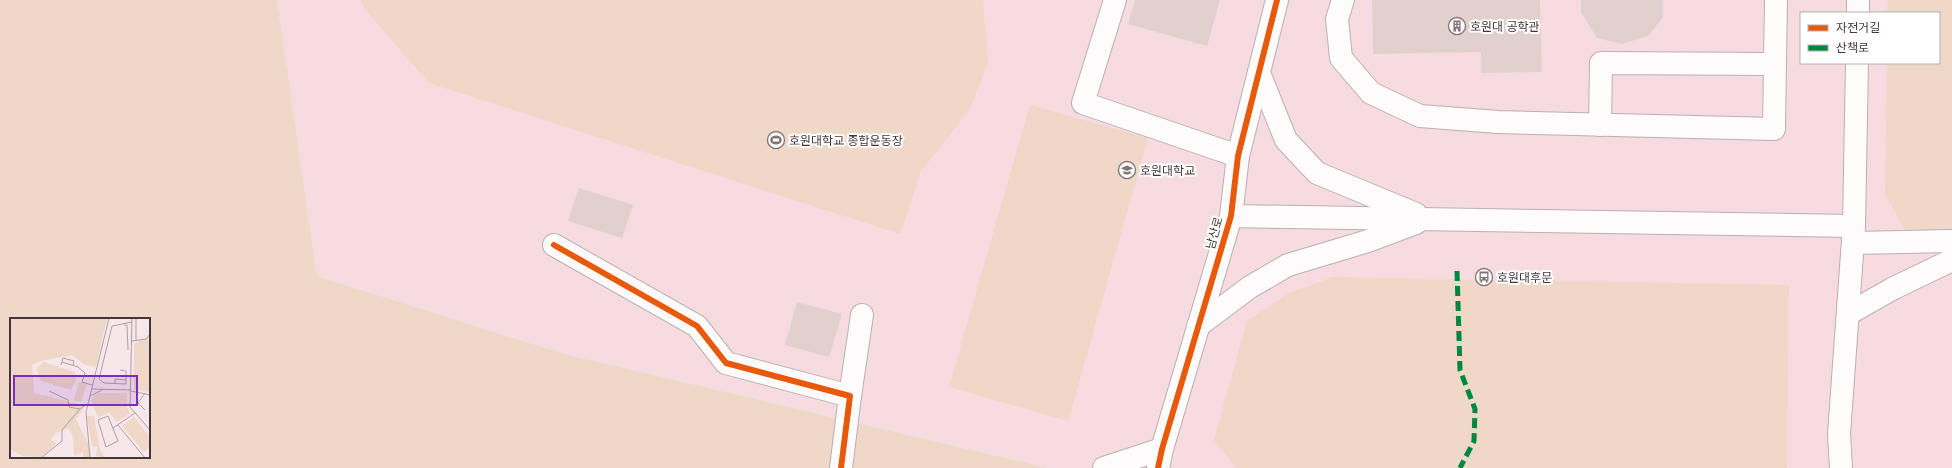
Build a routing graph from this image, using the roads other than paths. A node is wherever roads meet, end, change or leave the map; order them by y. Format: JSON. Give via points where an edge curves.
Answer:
{"nodes":[{"id":1,"x":1115,"y":0,"type":"edge"},
{"id":2,"x":1277,"y":0,"type":"edge"},
{"id":3,"x":1343,"y":0,"type":"edge"},
{"id":4,"x":1776,"y":0,"type":"edge"},
{"id":5,"x":1858,"y":0,"type":"edge"},
{"id":6,"x":1858,"y":12,"type":"edge"},
{"id":7,"x":1775,"y":64,"type":"junction"},
{"id":8,"x":1857,"y":64,"type":"edge"},
{"id":9,"x":1259,"y":73,"type":"junction"},
{"id":10,"x":1600,"y":125,"type":"junction"},
{"id":11,"x":1238,"y":156,"type":"junction"},
{"id":12,"x":1231,"y":216,"type":"junction"},
{"id":13,"x":1426,"y":219,"type":"junction"},
{"id":14,"x":1853,"y":234,"type":"junction"},
{"id":15,"x":1952,"y":241,"type":"edge"},
{"id":16,"x":554,"y":245,"type":"dead end"},
{"id":17,"x":1952,"y":260,"type":"edge"},
{"id":18,"x":1848,"y":314,"type":"junction"},
{"id":19,"x":862,"y":315,"type":"dead end"},
{"id":20,"x":1198,"y":326,"type":"junction"},
{"id":21,"x":850,"y":396,"type":"junction"},
{"id":22,"x":1160,"y":459,"type":"edge"},
{"id":23,"x":841,"y":468,"type":"edge"},
{"id":24,"x":1104,"y":468,"type":"edge"},
{"id":25,"x":1841,"y":468,"type":"edge"}],
"edges":[{"from":1,"to":11,"type":"street","via":[[1083,103]]},
{"from":2,"to":9,"type":"street","name":"남산로"},
{"from":3,"to":10,"type":"street","via":[[1337,19],[1342,58],[1371,93],[1420,116],[1498,122]]},
{"from":4,"to":7,"type":"street"},
{"from":5,"to":6,"type":"street"},
{"from":7,"to":10,"type":"street","via":[[1602,63]]},
{"from":7,"to":10,"type":"street","via":[[1774,129]]},
{"from":8,"to":14,"type":"street"},
{"from":9,"to":11,"type":"street","name":"남산로"},
{"from":9,"to":13,"type":"street","via":[[1286,140],[1317,173]]},
{"from":11,"to":12,"type":"street","name":"남산로"},
{"from":12,"to":13,"type":"street"},
{"from":12,"to":20,"type":"street","name":"남산로"},
{"from":13,"to":14,"type":"street"},
{"from":13,"to":20,"type":"street","via":[[1368,241],[1288,265],[1250,287]]},
{"from":14,"to":15,"type":"street"},
{"from":14,"to":18,"type":"street"},
{"from":16,"to":21,"type":"street","via":[[697,326],[726,363]]},
{"from":17,"to":18,"type":"street"},
{"from":18,"to":25,"type":"street","via":[[1839,434]]},
{"from":19,"to":21,"type":"street"},
{"from":20,"to":22,"type":"street","name":"남산로"},
{"from":21,"to":23,"type":"street"},
{"from":22,"to":24,"type":"street"}]}
